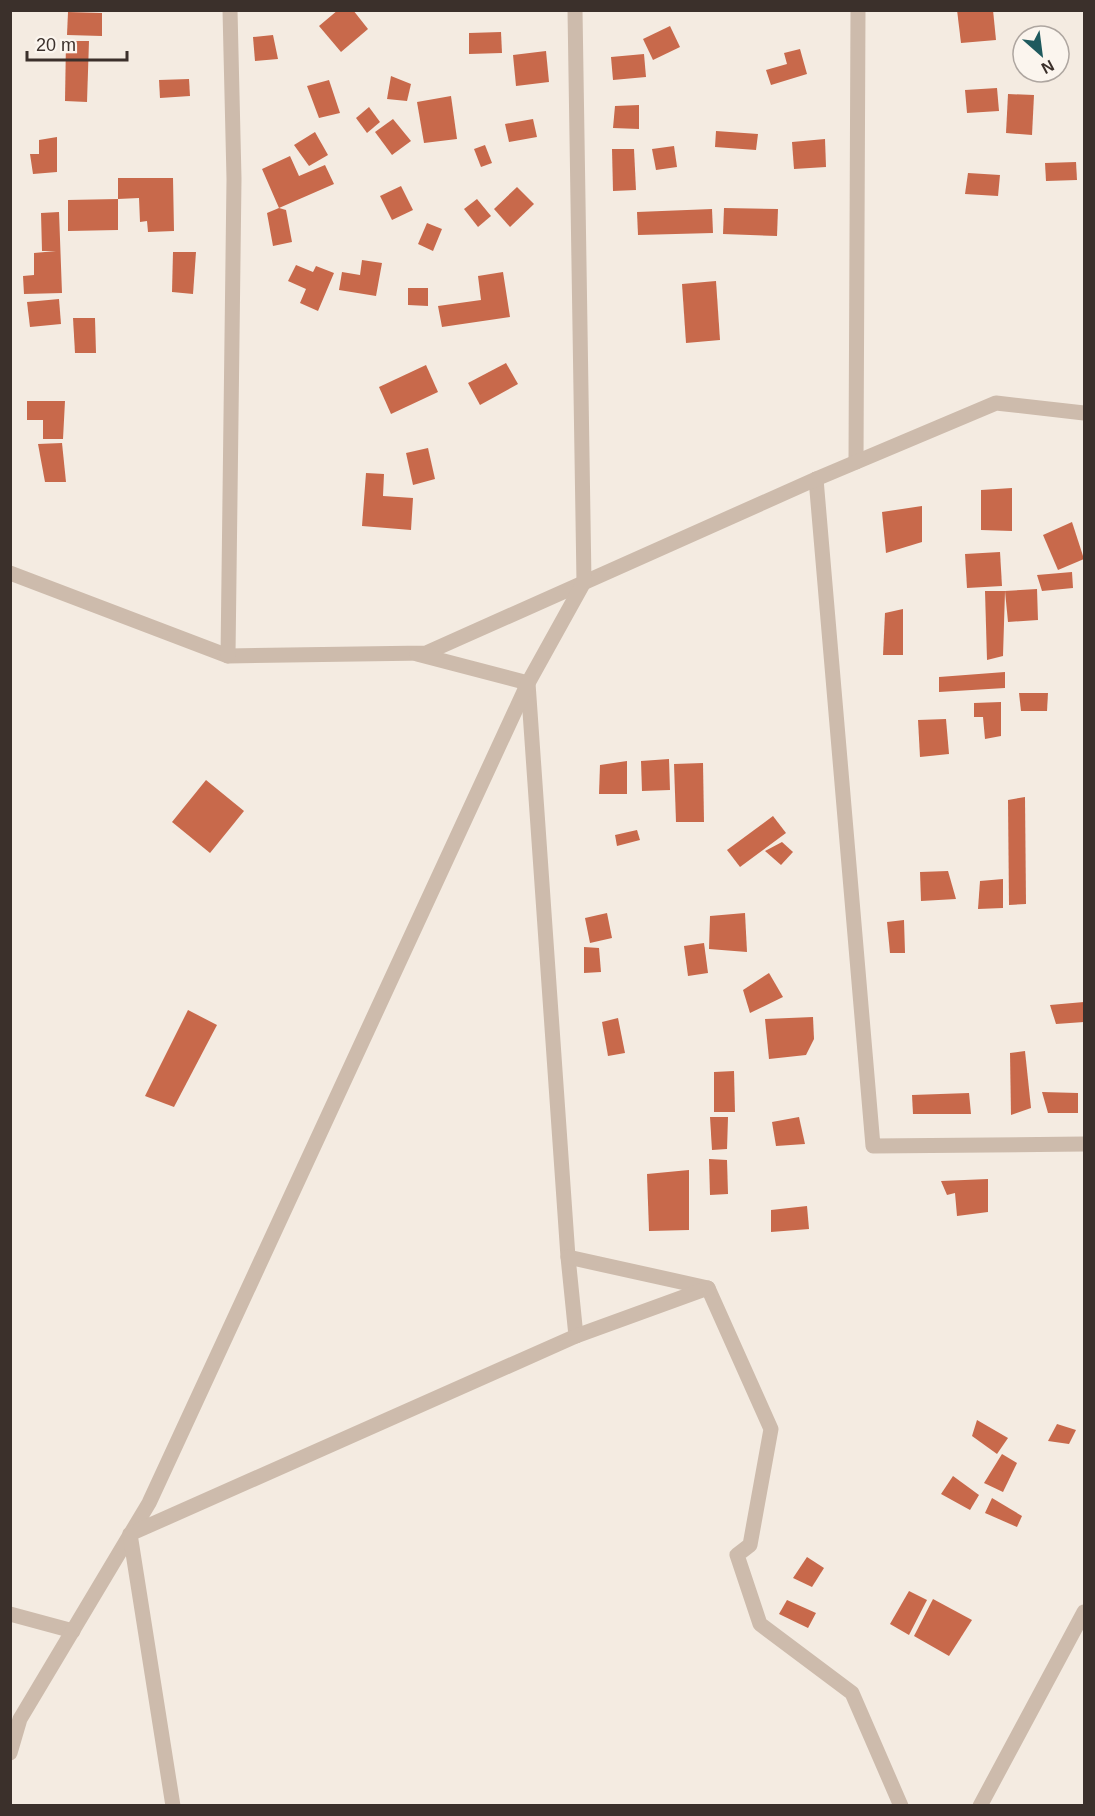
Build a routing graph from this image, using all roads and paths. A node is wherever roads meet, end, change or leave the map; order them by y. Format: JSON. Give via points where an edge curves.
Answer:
{"nodes":[{"id":1,"x":230,"y":10,"type":"edge"},
{"id":2,"x":575,"y":10,"type":"edge"},
{"id":3,"x":858,"y":10,"type":"edge"},
{"id":4,"x":1084,"y":413,"type":"edge"},
{"id":5,"x":856,"y":462,"type":"junction"},
{"id":6,"x":816,"y":479,"type":"junction"},
{"id":7,"x":10,"y":573,"type":"edge"},
{"id":8,"x":584,"y":582,"type":"junction"},
{"id":9,"x":412,"y":652,"type":"junction"},
{"id":10,"x":228,"y":656,"type":"junction"},
{"id":11,"x":528,"y":683,"type":"junction"},
{"id":12,"x":1084,"y":1144,"type":"edge"},
{"id":13,"x":568,"y":1257,"type":"junction"},
{"id":14,"x":708,"y":1288,"type":"junction"},
{"id":15,"x":576,"y":1336,"type":"junction"},
{"id":16,"x":130,"y":1534,"type":"junction"},
{"id":17,"x":1084,"y":1612,"type":"edge"},
{"id":18,"x":10,"y":1614,"type":"edge"},
{"id":19,"x":73,"y":1631,"type":"junction"},
{"id":20,"x":10,"y":1753,"type":"edge"},
{"id":21,"x":173,"y":1806,"type":"edge"},
{"id":22,"x":901,"y":1806,"type":"edge"},
{"id":23,"x":980,"y":1806,"type":"edge"}],
"edges":[{"from":1,"to":10,"type":"street","via":[[234,179]]},
{"from":2,"to":8,"type":"street"},
{"from":3,"to":5,"type":"street"},
{"from":4,"to":5,"type":"street","via":[[996,403]]},
{"from":5,"to":6,"type":"street"},
{"from":6,"to":8,"type":"street"},
{"from":6,"to":12,"type":"street","via":[[873,1146]]},
{"from":7,"to":10,"type":"street"},
{"from":8,"to":9,"type":"street","via":[[426,652]]},
{"from":8,"to":11,"type":"street"},
{"from":9,"to":10,"type":"street"},
{"from":9,"to":11,"type":"street"},
{"from":11,"to":13,"type":"street"},
{"from":11,"to":16,"type":"street","via":[[154,1492]]},
{"from":13,"to":14,"type":"street"},
{"from":13,"to":15,"type":"street"},
{"from":14,"to":15,"type":"street"},
{"from":14,"to":22,"type":"street","via":[[771,1429],[750,1545],[737,1556],[760,1624],[852,1693]]},
{"from":15,"to":16,"type":"street"},
{"from":16,"to":19,"type":"street"},
{"from":16,"to":21,"type":"street"},
{"from":17,"to":23,"type":"street"},
{"from":18,"to":19,"type":"street"},
{"from":19,"to":20,"type":"street","via":[[20,1719]]}]}
